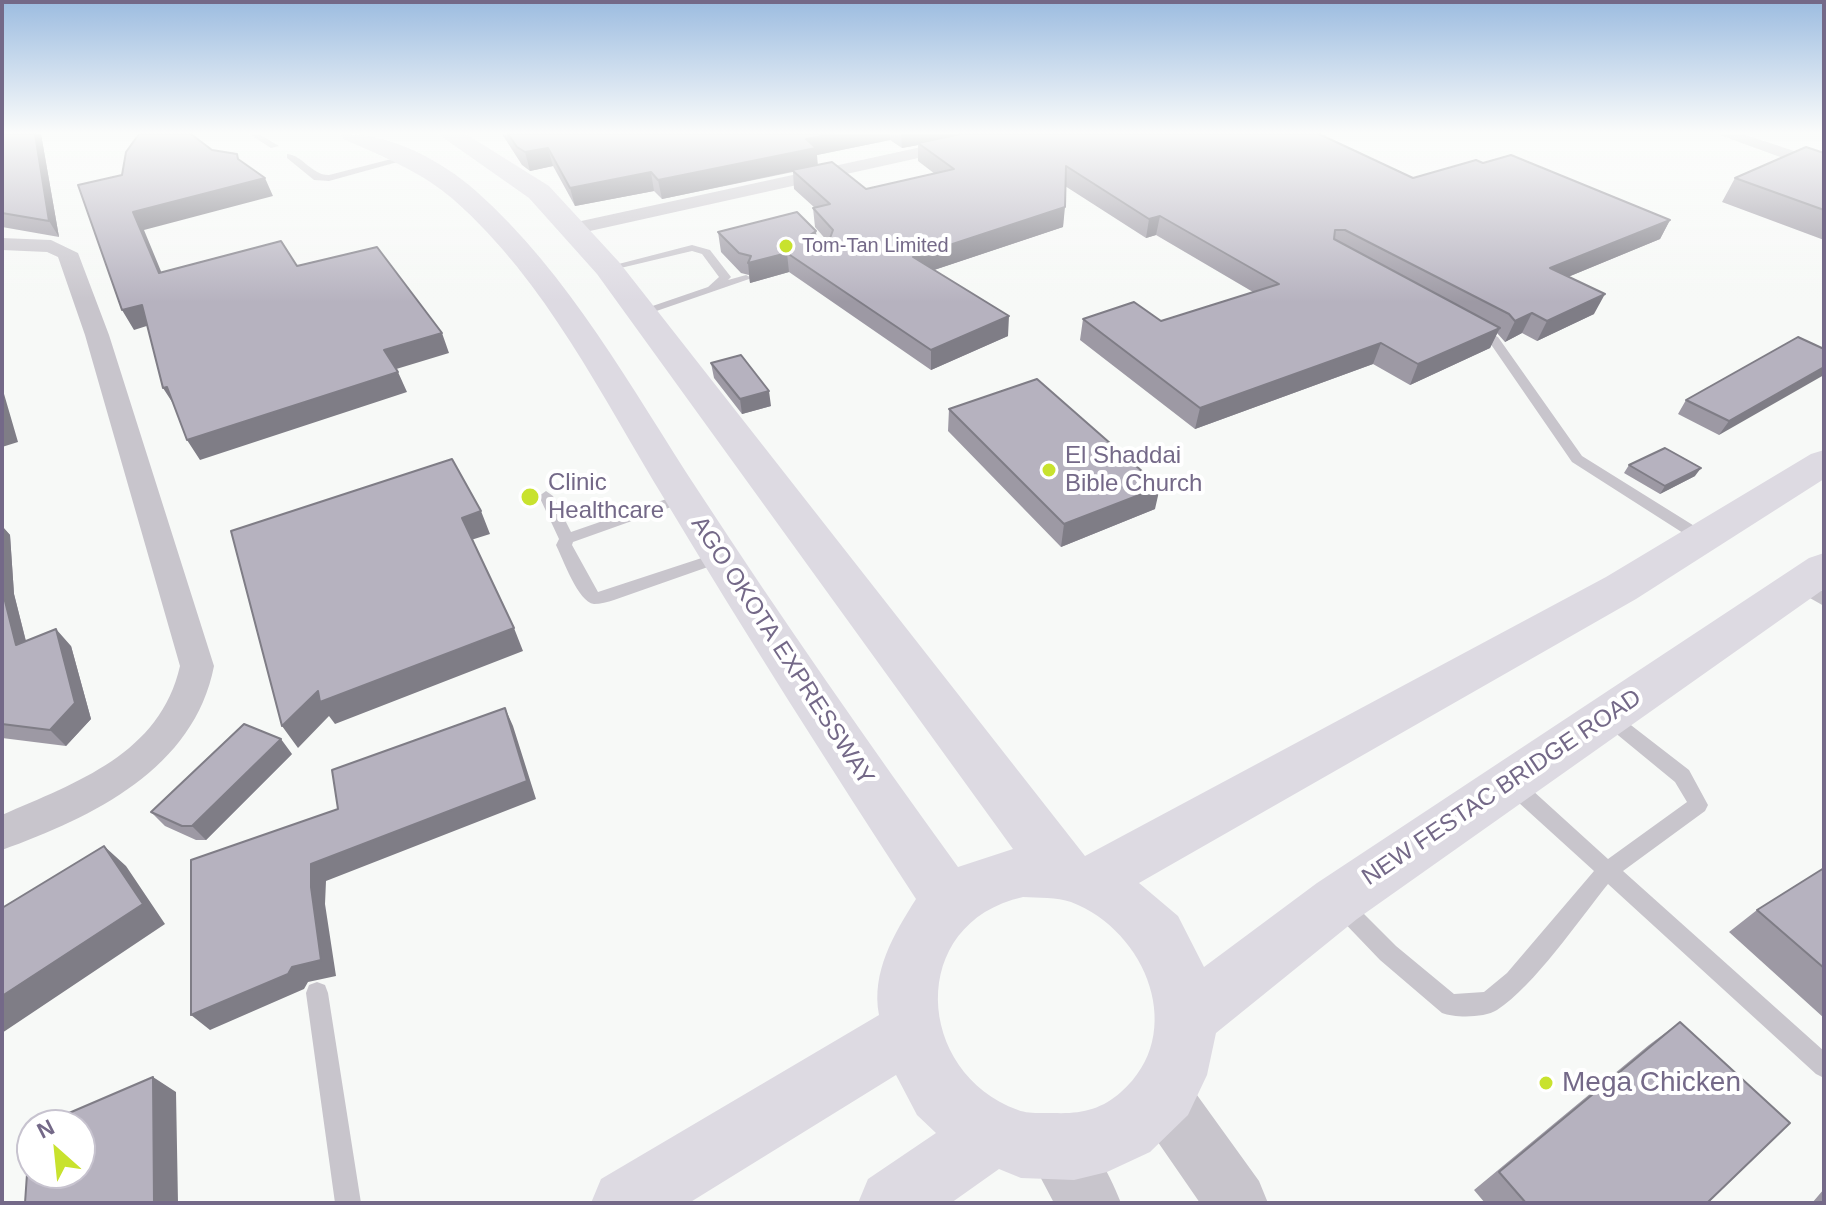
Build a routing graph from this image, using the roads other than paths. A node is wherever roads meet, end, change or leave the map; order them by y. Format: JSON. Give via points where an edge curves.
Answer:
{"nodes":[{"id":1,"x":457,"y":190,"type":"edge"},
{"id":2,"x":536,"y":190,"type":"edge"},
{"id":3,"x":748,"y":190,"type":"edge"},
{"id":4,"x":572,"y":229,"type":"junction"},
{"id":5,"x":720,"y":241,"type":"edge"},
{"id":6,"x":2,"y":244,"type":"edge"},
{"id":7,"x":692,"y":248,"type":"junction"},
{"id":8,"x":608,"y":268,"type":"junction"},
{"id":9,"x":746,"y":278,"type":"edge"},
{"id":10,"x":712,"y":289,"type":"junction"},
{"id":11,"x":642,"y":313,"type":"junction"},
{"id":12,"x":1467,"y":325,"type":"edge"},
{"id":13,"x":1824,"y":462,"type":"edge"},
{"id":14,"x":546,"y":496,"type":"dead end"},
{"id":15,"x":683,"y":498,"type":"junction"},
{"id":16,"x":1699,"y":536,"type":"junction"},
{"id":17,"x":567,"y":539,"type":"junction"},
{"id":18,"x":720,"y":557,"type":"junction"},
{"id":19,"x":1816,"y":584,"type":"edge"},
{"id":20,"x":1607,"y":716,"type":"junction"},
{"id":21,"x":1510,"y":782,"type":"junction"},
{"id":22,"x":2,"y":833,"type":"edge"},
{"id":23,"x":1607,"y":871,"type":"junction"},
{"id":24,"x":1076,"y":879,"type":"junction"},
{"id":25,"x":1337,"y":901,"type":"junction"},
{"id":26,"x":950,"y":902,"type":"junction"},
{"id":27,"x":317,"y":993,"type":"dead end"},
{"id":28,"x":1187,"y":1017,"type":"junction"},
{"id":29,"x":909,"y":1032,"type":"junction"},
{"id":30,"x":1824,"y":1066,"type":"edge"},
{"id":31,"x":1163,"y":1098,"type":"junction"},
{"id":32,"x":991,"y":1135,"type":"junction"},
{"id":33,"x":1056,"y":1150,"type":"junction"},
{"id":34,"x":348,"y":1203,"type":"edge"},
{"id":35,"x":625,"y":1203,"type":"edge"},
{"id":36,"x":892,"y":1203,"type":"edge"},
{"id":37,"x":1090,"y":1203,"type":"edge"},
{"id":38,"x":1237,"y":1203,"type":"edge"}],
"edges":[{"from":1,"to":15,"type":"main road","name":"AGO OKOTA EXPRESSWAY","via":[[533,270]]},
{"from":2,"to":4,"type":"main road"},
{"from":3,"to":4,"type":"street"},
{"from":4,"to":8,"type":"main road"},
{"from":5,"to":7,"type":"lane"},
{"from":6,"to":22,"type":"street","via":[[51,246],[67,253],[197,666],[186,707],[152,750],[97,789]]},
{"from":7,"to":8,"type":"lane"},
{"from":7,"to":10,"type":"lane","via":[[706,252],[725,277]]},
{"from":8,"to":11,"type":"main road"},
{"from":9,"to":10,"type":"lane"},
{"from":10,"to":11,"type":"lane"},
{"from":11,"to":24,"type":"main road"},
{"from":12,"to":16,"type":"lane","via":[[1494,340],[1577,459]]},
{"from":13,"to":16,"type":"main road"},
{"from":14,"to":17,"type":"lane"},
{"from":15,"to":17,"type":"lane"},
{"from":15,"to":18,"type":"main road","name":"AGO OKOTA EXPRESSWAY"},
{"from":16,"to":24,"type":"main road","via":[[1621,588]]},
{"from":17,"to":18,"type":"lane","via":[[564,545],[595,598]]},
{"from":18,"to":26,"type":"main road","name":"AGO OKOTA EXPRESSWAY"},
{"from":19,"to":20,"type":"main road","name":"NEW FESTAC BRIDGE ROAD"},
{"from":20,"to":21,"type":"main road","name":"NEW FESTAC BRIDGE ROAD"},
{"from":20,"to":23,"type":"lane","via":[[1682,776],[1698,805]]},
{"from":21,"to":23,"type":"lane"},
{"from":21,"to":25,"type":"main road","name":"NEW FESTAC BRIDGE ROAD"},
{"from":23,"to":25,"type":"lane","via":[[1515,981],[1488,1003],[1450,1005]]},
{"from":23,"to":30,"type":"lane"},
{"from":24,"to":26,"type":"main road","via":[[1023,872],[984,881]]},
{"from":24,"to":28,"type":"main road","via":[[1136,912],[1172,959]]},
{"from":25,"to":28,"type":"main road","name":"NEW FESTAC BRIDGE ROAD"},
{"from":26,"to":29,"type":"main road","via":[[921,937],[906,981]]},
{"from":27,"to":34,"type":"lane"},
{"from":28,"to":31,"type":"main road","via":[[1182,1059]]},
{"from":29,"to":32,"type":"main road","via":[[937,1091]]},
{"from":29,"to":35,"type":"main road"},
{"from":31,"to":33,"type":"main road","via":[[1135,1126],[1099,1144]]},
{"from":31,"to":38,"type":"street"},
{"from":32,"to":33,"type":"main road"},
{"from":32,"to":36,"type":"main road"},
{"from":33,"to":37,"type":"street"}]}
